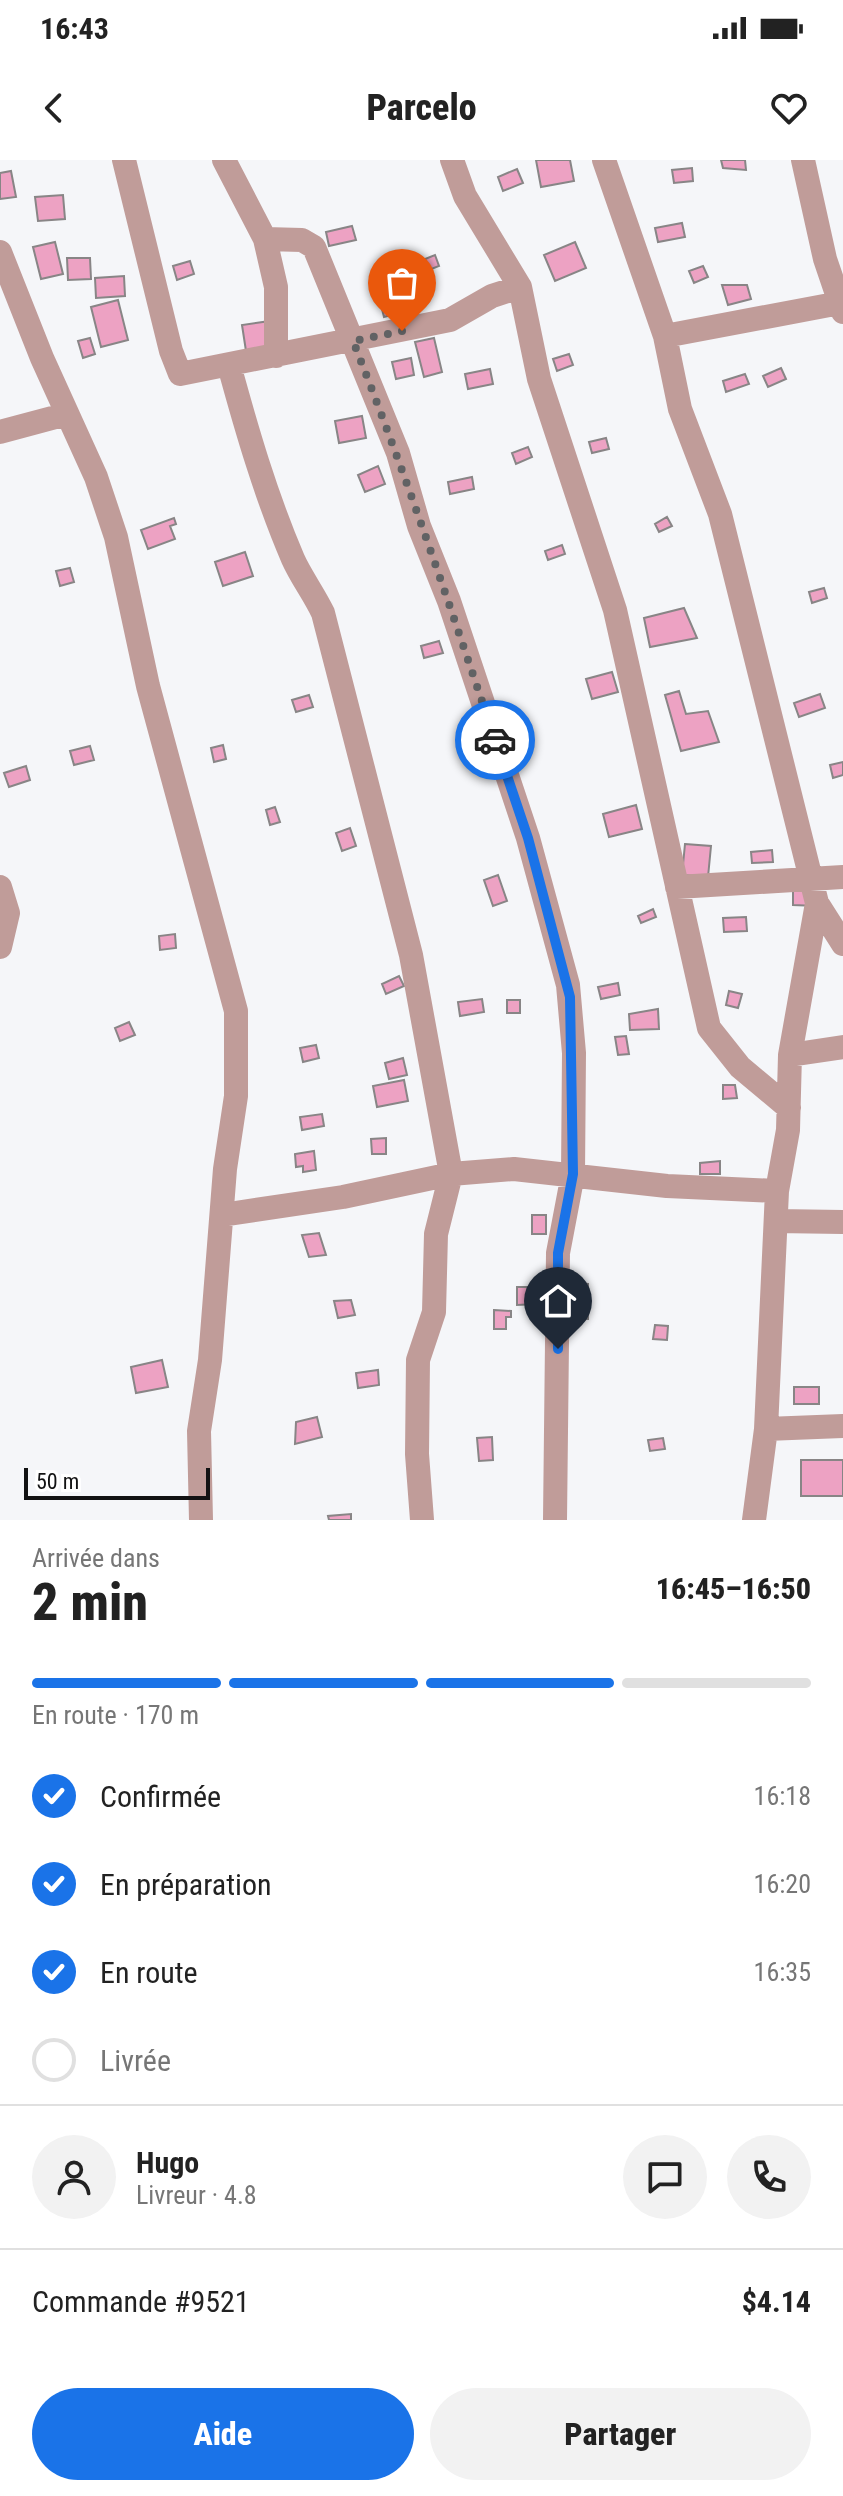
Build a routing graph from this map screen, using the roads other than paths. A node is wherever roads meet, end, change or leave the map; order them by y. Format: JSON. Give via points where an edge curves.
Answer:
{"nodes":[{"id":1,"x":124,"y":160,"type":"edge"},
{"id":2,"x":224,"y":160,"type":"edge"},
{"id":3,"x":452,"y":160,"type":"edge"},
{"id":4,"x":604,"y":160,"type":"edge"},
{"id":5,"x":803,"y":160,"type":"edge"},
{"id":6,"x":265,"y":239,"type":"junction"},
{"id":7,"x":0,"y":252,"type":"edge"},
{"id":8,"x":520,"y":287,"type":"junction"},
{"id":9,"x":842,"y":307,"type":"edge"},
{"id":10,"x":665,"y":336,"type":"junction"},
{"id":11,"x":353,"y":341,"type":"junction"},
{"id":12,"x":276,"y":356,"type":"junction"},
{"id":13,"x":229,"y":365,"type":"junction"},
{"id":14,"x":67,"y":414,"type":"junction"},
{"id":15,"x":0,"y":432,"type":"edge"},
{"id":16,"x":843,"y":877,"type":"edge"},
{"id":17,"x":0,"y":887,"type":"edge"},
{"id":18,"x":677,"y":887,"type":"junction"},
{"id":19,"x":814,"y":891,"type":"junction"},
{"id":20,"x":843,"y":944,"type":"edge"},
{"id":21,"x":0,"y":947,"type":"edge"},
{"id":22,"x":843,"y":1047,"type":"edge"},
{"id":23,"x":790,"y":1055,"type":"junction"},
{"id":24,"x":789,"y":1108,"type":"junction"},
{"id":25,"x":451,"y":1174,"type":"junction"},
{"id":26,"x":573,"y":1174,"type":"junction"},
{"id":27,"x":777,"y":1191,"type":"junction"},
{"id":28,"x":222,"y":1215,"type":"junction"},
{"id":29,"x":776,"y":1221,"type":"junction"},
{"id":30,"x":843,"y":1222,"type":"edge"},
{"id":31,"x":843,"y":1426,"type":"edge"},
{"id":32,"x":766,"y":1429,"type":"junction"},
{"id":33,"x":201,"y":1520,"type":"edge"},
{"id":34,"x":422,"y":1520,"type":"edge"},
{"id":35,"x":555,"y":1520,"type":"edge"},
{"id":36,"x":754,"y":1520,"type":"edge"}],
"edges":[{"from":1,"to":13,"type":"street","via":[[176,369],[187,375]]},
{"from":2,"to":6,"type":"street"},
{"from":3,"to":8,"type":"street","via":[[465,196]]},
{"from":4,"to":10,"type":"street"},
{"from":5,"to":9,"type":"street","via":[[825,259]]},
{"from":6,"to":11,"type":"street","via":[[302,240],[314,247]]},
{"from":6,"to":12,"type":"street","via":[[277,296]]},
{"from":7,"to":14,"type":"street"},
{"from":8,"to":11,"type":"street","via":[[450,320]]},
{"from":8,"to":18,"type":"street","via":[[539,379],[615,610]]},
{"from":9,"to":10,"type":"street"},
{"from":10,"to":19,"type":"street","via":[[680,409],[720,514]]},
{"from":11,"to":12,"type":"street"},
{"from":11,"to":26,"type":"street","via":[[464,645],[528,838],[568,985],[574,1053]]},
{"from":12,"to":13,"type":"street"},
{"from":13,"to":25,"type":"street","via":[[280,526],[323,613],[411,955]]},
{"from":14,"to":15,"type":"street"},
{"from":14,"to":28,"type":"street","via":[[116,537],[155,714],[236,1011],[236,1096]]},
{"from":16,"to":19,"type":"street"},
{"from":17,"to":21,"type":"street","via":[[8,913]]},
{"from":18,"to":19,"type":"street"},
{"from":18,"to":24,"type":"street","via":[[709,1028],[740,1067]]},
{"from":19,"to":20,"type":"street"},
{"from":19,"to":23,"type":"street"},
{"from":22,"to":23,"type":"street"},
{"from":23,"to":24,"type":"street"},
{"from":24,"to":27,"type":"street"},
{"from":25,"to":26,"type":"street","via":[[514,1169]]},
{"from":25,"to":28,"type":"street"},
{"from":25,"to":34,"type":"street","via":[[436,1234],[434,1312],[418,1360]]},
{"from":26,"to":27,"type":"street","via":[[667,1186]]},
{"from":26,"to":35,"type":"street","via":[[558,1253]]},
{"from":27,"to":29,"type":"street"},
{"from":28,"to":33,"type":"street","via":[[199,1431]]},
{"from":29,"to":30,"type":"street"},
{"from":29,"to":32,"type":"street"},
{"from":31,"to":32,"type":"street"},
{"from":32,"to":36,"type":"street"}]}
